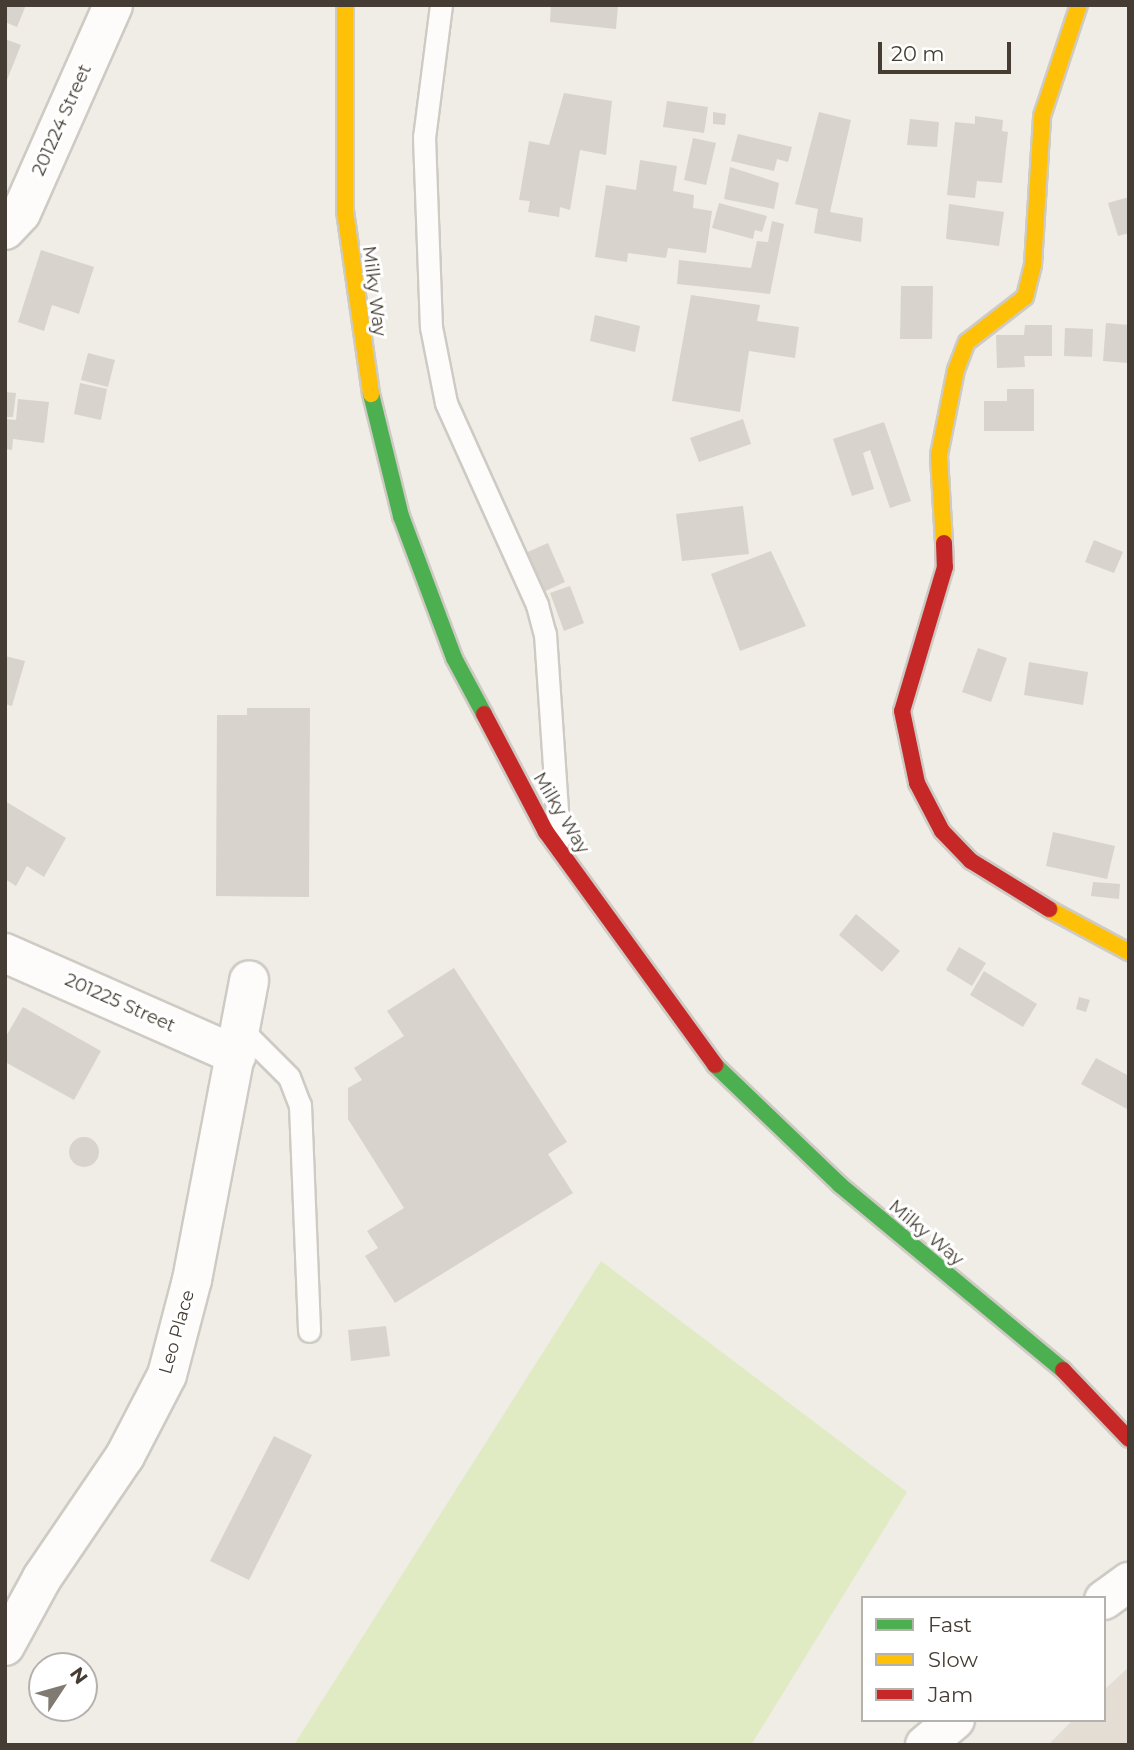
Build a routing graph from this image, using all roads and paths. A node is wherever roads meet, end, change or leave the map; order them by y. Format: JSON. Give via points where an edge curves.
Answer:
{"nodes":[{"id":1,"x":113,"y":5,"type":"edge"},
{"id":2,"x":345,"y":5,"type":"edge"},
{"id":3,"x":441,"y":5,"type":"edge"},
{"id":4,"x":1079,"y":5,"type":"edge"},
{"id":5,"x":5,"y":230,"type":"edge"},
{"id":6,"x":560,"y":851,"type":"junction"},
{"id":7,"x":1129,"y":952,"type":"edge"},
{"id":8,"x":5,"y":953,"type":"edge"},
{"id":9,"x":249,"y":980,"type":"dead end"},
{"id":10,"x":238,"y":1041,"type":"junction"},
{"id":11,"x":309,"y":1331,"type":"dead end"},
{"id":12,"x":1129,"y":1439,"type":"edge"},
{"id":13,"x":1129,"y":1582,"type":"edge"},
{"id":14,"x":1106,"y":1599,"type":"edge"},
{"id":15,"x":5,"y":1646,"type":"edge"},
{"id":16,"x":953,"y":1722,"type":"edge"},
{"id":17,"x":925,"y":1745,"type":"edge"}],
"edges":[{"from":1,"to":5,"type":"street","name":"201224 Street","via":[[21,213]]},
{"from":2,"to":6,"type":"street","name":"Milky Way","via":[[343,146],[358,327],[401,516],[454,658]]},
{"from":3,"to":6,"type":"lane","via":[[424,137],[431,327],[446,403],[537,605],[545,635]]},
{"from":4,"to":7,"type":"street","via":[[1042,116],[1033,265],[1025,297],[967,342],[956,370],[939,455],[945,567],[913,659],[902,711],[908,758],[942,831],[971,861],[1013,890]]},
{"from":6,"to":12,"type":"street","name":"Milky Way","via":[[721,1074],[839,1185],[1082,1386]]},
{"from":8,"to":10,"type":"street","name":"201225 Street"},
{"from":9,"to":10,"type":"street","name":"Leo Place"},
{"from":10,"to":11,"type":"lane","via":[[289,1077],[300,1105]]},
{"from":10,"to":15,"type":"street","name":"Leo Place","via":[[192,1280],[167,1375],[125,1456],[42,1578]]},
{"from":13,"to":14,"type":"street"},
{"from":16,"to":17,"type":"street"}]}
